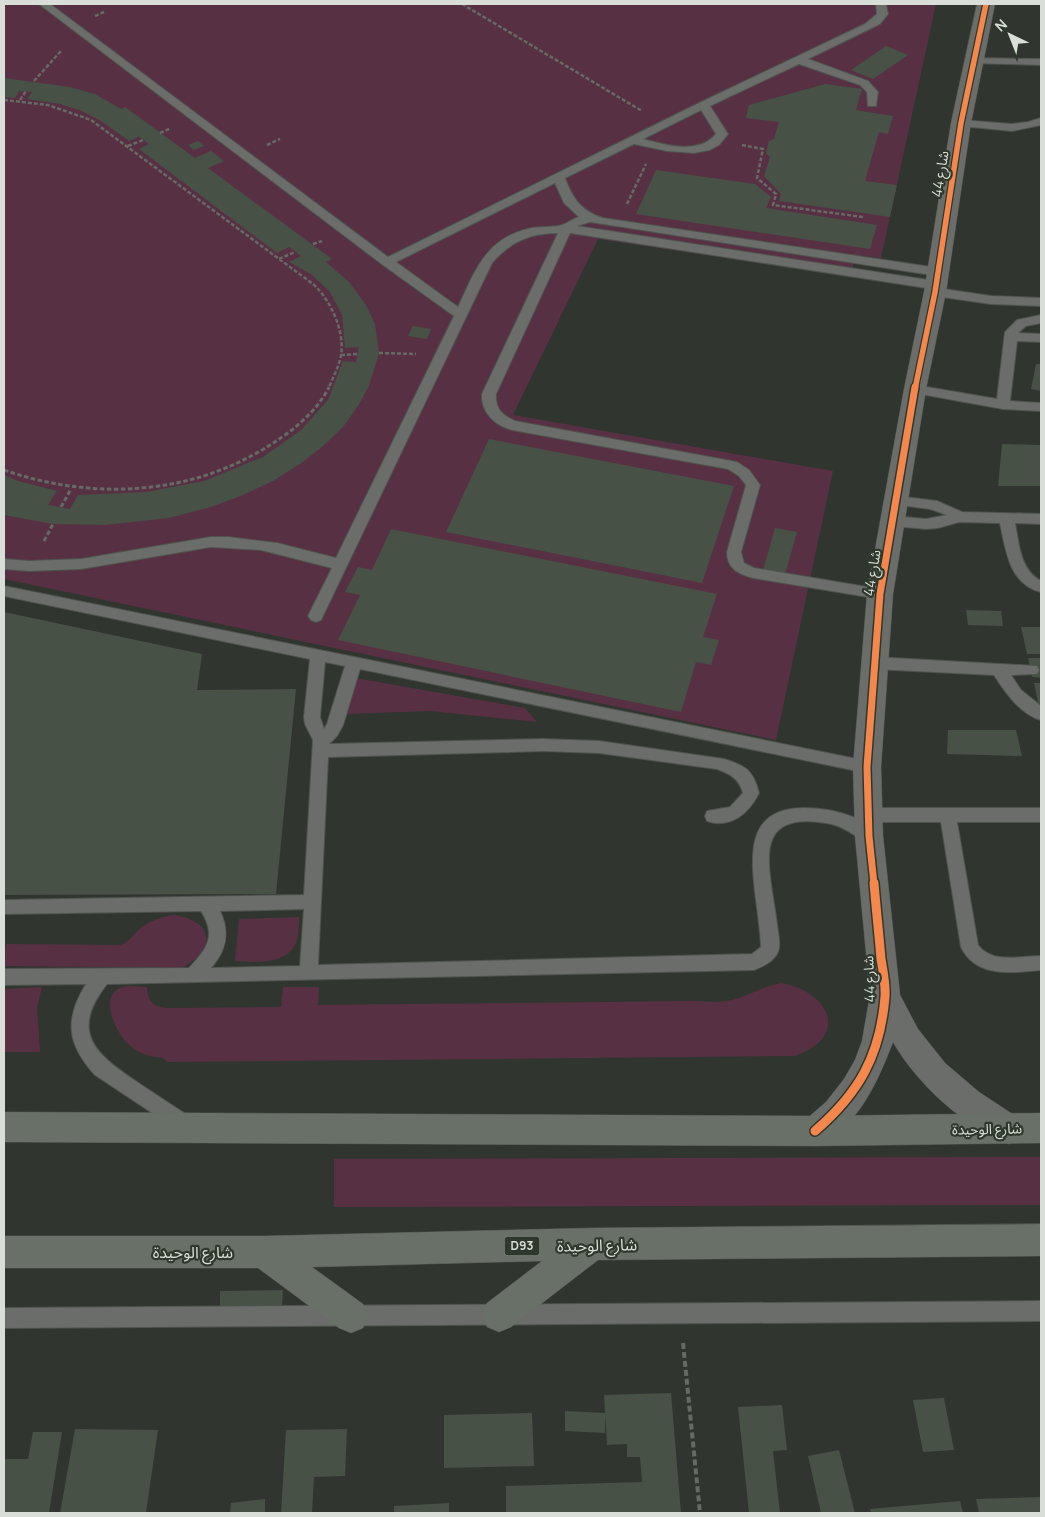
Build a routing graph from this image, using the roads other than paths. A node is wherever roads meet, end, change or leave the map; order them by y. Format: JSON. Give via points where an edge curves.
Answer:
{"nodes":[{"id":1,"x":44,"y":4,"type":"edge"},
{"id":2,"x":881,"y":4,"type":"edge"},
{"id":3,"x":986,"y":4,"type":"edge"},
{"id":4,"x":799,"y":60,"type":"junction"},
{"id":5,"x":973,"y":61,"type":"junction"},
{"id":6,"x":1041,"y":62,"type":"edge"},
{"id":7,"x":872,"y":104,"type":"dead end"},
{"id":8,"x":703,"y":105,"type":"junction"},
{"id":9,"x":1041,"y":121,"type":"edge"},
{"id":10,"x":961,"y":123,"type":"junction"},
{"id":11,"x":1014,"y":128,"type":"joint"},
{"id":12,"x":632,"y":140,"type":"junction"},
{"id":13,"x":560,"y":177,"type":"junction"},
{"id":14,"x":590,"y":218,"type":"junction"},
{"id":15,"x":566,"y":228,"type":"junction"},
{"id":16,"x":387,"y":262,"type":"junction"},
{"id":17,"x":936,"y":283,"type":"junction"},
{"id":18,"x":1041,"y":302,"type":"edge"},
{"id":19,"x":461,"y":316,"type":"junction"},
{"id":20,"x":1041,"y":320,"type":"edge"},
{"id":21,"x":1010,"y":337,"type":"junction"},
{"id":22,"x":1041,"y":338,"type":"edge"},
{"id":23,"x":914,"y":390,"type":"junction"},
{"id":24,"x":1003,"y":405,"type":"junction"},
{"id":25,"x":1041,"y":407,"type":"edge"},
{"id":26,"x":895,"y":511,"type":"junction"},
{"id":27,"x":959,"y":517,"type":"junction"},
{"id":28,"x":1006,"y":518,"type":"junction"},
{"id":29,"x":1041,"y":518,"type":"edge"},
{"id":30,"x":4,"y":564,"type":"edge"},
{"id":31,"x":341,"y":565,"type":"junction"},
{"id":32,"x":1041,"y":587,"type":"edge"},
{"id":33,"x":4,"y":590,"type":"edge"},
{"id":34,"x":880,"y":594,"type":"junction"},
{"id":35,"x":316,"y":616,"type":"dead end"},
{"id":36,"x":318,"y":655,"type":"junction"},
{"id":37,"x":354,"y":662,"type":"junction"},
{"id":38,"x":874,"y":663,"type":"junction"},
{"id":39,"x":999,"y":670,"type":"junction"},
{"id":40,"x":1031,"y":670,"type":"dead end"},
{"id":41,"x":1041,"y":714,"type":"edge"},
{"id":42,"x":320,"y":746,"type":"junction"},
{"id":43,"x":867,"y":767,"type":"junction"},
{"id":44,"x":1041,"y":815,"type":"edge"},
{"id":45,"x":713,"y":816,"type":"dead end"},
{"id":46,"x":948,"y":816,"type":"junction"},
{"id":47,"x":868,"y":826,"type":"junction"},
{"id":48,"x":312,"y":902,"type":"junction"},
{"id":49,"x":207,"y":905,"type":"junction"},
{"id":50,"x":4,"y":907,"type":"edge"},
{"id":51,"x":1041,"y":963,"type":"edge"},
{"id":52,"x":309,"y":973,"type":"junction"},
{"id":53,"x":103,"y":976,"type":"junction"},
{"id":54,"x":192,"y":976,"type":"junction"},
{"id":55,"x":4,"y":977,"type":"edge"},
{"id":56,"x":885,"y":995,"type":"junction"},
{"id":57,"x":4,"y":1127,"type":"edge"},
{"id":58,"x":1041,"y":1128,"type":"edge"},
{"id":59,"x":193,"y":1129,"type":"junction"},
{"id":60,"x":1009,"y":1129,"type":"junction"},
{"id":61,"x":815,"y":1131,"type":"junction"},
{"id":62,"x":1041,"y":1240,"type":"edge"},
{"id":63,"x":592,"y":1244,"type":"junction"},
{"id":64,"x":4,"y":1252,"type":"edge"},
{"id":65,"x":264,"y":1252,"type":"junction"},
{"id":66,"x":1041,"y":1311,"type":"edge"},
{"id":67,"x":498,"y":1315,"type":"junction"},
{"id":68,"x":351,"y":1316,"type":"junction"},
{"id":69,"x":4,"y":1318,"type":"edge"}],
"edges":[{"from":1,"to":16,"type":"lane"},
{"from":2,"to":4,"type":"lane","via":[[883,16],[878,21]]},
{"from":3,"to":5,"type":"street","name":"شارع 44"},
{"from":4,"to":7,"type":"lane","via":[[864,83],[872,88]]},
{"from":4,"to":8,"type":"lane"},
{"from":5,"to":6,"type":"lane"},
{"from":5,"to":10,"type":"street","name":"شارع 44"},
{"from":8,"to":12,"type":"lane"},
{"from":8,"to":12,"type":"lane","via":[[722,134],[719,141],[710,146],[699,149],[655,146]]},
{"from":9,"to":11,"type":"lane"},
{"from":10,"to":11,"type":"lane"},
{"from":10,"to":17,"type":"street","name":"شارع 44"},
{"from":12,"to":13,"type":"lane"},
{"from":13,"to":14,"type":"lane","via":[[570,205]]},
{"from":13,"to":16,"type":"lane"},
{"from":14,"to":15,"type":"lane"},
{"from":14,"to":17,"type":"lane"},
{"from":15,"to":17,"type":"lane"},
{"from":15,"to":19,"type":"lane","via":[[531,231],[511,238],[496,249],[486,262]]},
{"from":15,"to":34,"type":"lane","via":[[489,394],[488,401],[494,415],[523,427],[732,465],[750,477],[753,485],[734,552],[737,565],[753,574]]},
{"from":16,"to":19,"type":"lane"},
{"from":17,"to":18,"type":"lane","via":[[1007,301]]},
{"from":17,"to":23,"type":"street","name":"شارع 44"},
{"from":19,"to":31,"type":"lane"},
{"from":20,"to":21,"type":"lane","via":[[1022,323]]},
{"from":21,"to":22,"type":"lane"},
{"from":21,"to":24,"type":"lane"},
{"from":23,"to":24,"type":"lane"},
{"from":23,"to":26,"type":"street","name":"شارع 44"},
{"from":24,"to":25,"type":"lane"},
{"from":26,"to":27,"type":"lane","via":[[938,523]]},
{"from":26,"to":27,"type":"lane","via":[[941,506]]},
{"from":26,"to":34,"type":"street","name":"شارع 44"},
{"from":27,"to":28,"type":"lane"},
{"from":28,"to":29,"type":"lane"},
{"from":28,"to":32,"type":"lane","via":[[1022,575]]},
{"from":30,"to":31,"type":"lane","via":[[30,567],[72,565],[230,541],[277,547]]},
{"from":31,"to":35,"type":"lane"},
{"from":33,"to":36,"type":"lane"},
{"from":34,"to":38,"type":"street","name":"شارع 44"},
{"from":36,"to":37,"type":"lane"},
{"from":36,"to":42,"type":"lane","via":[[312,718]]},
{"from":37,"to":42,"type":"lane","via":[[335,724]]},
{"from":37,"to":43,"type":"lane"},
{"from":38,"to":39,"type":"lane"},
{"from":38,"to":43,"type":"street","name":"شارع 44"},
{"from":39,"to":40,"type":"lane"},
{"from":39,"to":41,"type":"lane","via":[[1016,694]]},
{"from":42,"to":45,"type":"lane","via":[[571,745],[628,750],[735,768],[748,779],[751,794],[745,806],[731,815]]},
{"from":42,"to":48,"type":"lane"},
{"from":43,"to":47,"type":"street","name":"شارع 44"},
{"from":44,"to":46,"type":"lane"},
{"from":46,"to":47,"type":"lane"},
{"from":46,"to":51,"type":"lane","via":[[970,947],[975,956],[995,964]]},
{"from":47,"to":52,"type":"lane","via":[[829,816],[798,815],[780,819],[766,832],[762,842],[770,949],[754,962]]},
{"from":47,"to":56,"type":"street","name":"شارع 44"},
{"from":48,"to":49,"type":"lane"},
{"from":48,"to":52,"type":"lane"},
{"from":49,"to":50,"type":"lane"},
{"from":49,"to":54,"type":"lane","via":[[215,916],[218,938],[214,952]]},
{"from":52,"to":54,"type":"lane"},
{"from":53,"to":54,"type":"lane"},
{"from":53,"to":55,"type":"lane"},
{"from":53,"to":59,"type":"lane","via":[[90,990],[80,1018],[79,1033],[91,1059]]},
{"from":56,"to":60,"type":"street","name":"شارع 44","via":[[911,1046],[930,1070],[973,1107]]},
{"from":56,"to":61,"type":"street","name":"شارع 44","via":[[878,1041],[868,1066],[855,1090]]},
{"from":57,"to":59,"type":"main road","name":"شارع الوحيدة"},
{"from":58,"to":60,"type":"main road","name":"شارع الوحيدة"},
{"from":59,"to":61,"type":"main road","name":"شارع الوحيدة"},
{"from":60,"to":61,"type":"main road","name":"شارع الوحيدة"},
{"from":62,"to":63,"type":"main road","name":"شارع الوحيدة","number":"D93"},
{"from":63,"to":65,"type":"main road","name":"شارع الوحيدة","number":"D93"},
{"from":63,"to":67,"type":"main road"},
{"from":64,"to":65,"type":"main road","name":"شارع الوحيدة","number":"D93"},
{"from":65,"to":68,"type":"main road"},
{"from":66,"to":67,"type":"lane"},
{"from":67,"to":68,"type":"lane"},
{"from":68,"to":69,"type":"lane"}]}
